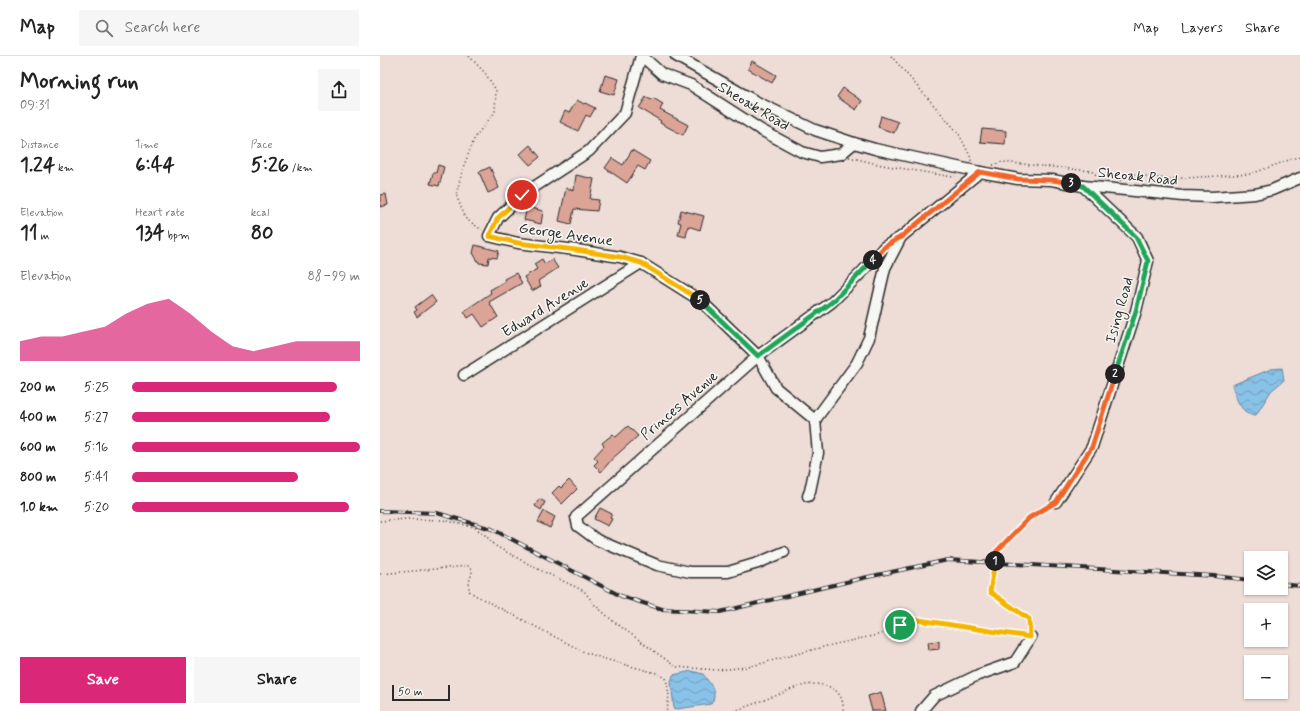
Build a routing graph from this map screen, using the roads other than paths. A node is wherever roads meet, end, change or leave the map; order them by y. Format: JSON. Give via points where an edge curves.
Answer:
{"nodes":[{"id":1,"x":641,"y":56,"type":"edge"},
{"id":2,"x":676,"y":56,"type":"edge"},
{"id":3,"x":854,"y":143,"type":"junction"},
{"id":4,"x":976,"y":172,"type":"junction"},
{"id":5,"x":1300,"y":178,"type":"edge"},
{"id":6,"x":1083,"y":186,"type":"junction"},
{"id":7,"x":901,"y":237,"type":"junction"},
{"id":8,"x":641,"y":263,"type":"junction"},
{"id":9,"x":758,"y":356,"type":"junction"},
{"id":10,"x":464,"y":375,"type":"dead end"},
{"id":11,"x":815,"y":420,"type":"junction"},
{"id":12,"x":808,"y":496,"type":"dead end"},
{"id":13,"x":1056,"y":502,"type":"road end"},
{"id":14,"x":784,"y":552,"type":"dead end"},
{"id":15,"x":1030,"y":637,"type":"road end"},
{"id":16,"x":921,"y":711,"type":"edge"}],
"edges":[{"from":1,"to":3,"type":"street","name":"Sheoak Road","via":[[662,74],[691,85],[761,130],[802,152],[820,157],[841,154]]},
{"from":1,"to":8,"type":"street","name":"George Avenue","via":[[625,113],[589,151],[522,195],[498,218],[489,236],[518,243],[620,257]]},
{"from":2,"to":3,"type":"street","name":"Sheoak Road","via":[[780,114],[815,130]]},
{"from":3,"to":4,"type":"street","name":"Sheoak Road"},
{"from":4,"to":6,"type":"street","name":"Sheoak Road"},
{"from":4,"to":7,"type":"street","name":"Princes Avenue"},
{"from":5,"to":6,"type":"street","name":"Sheoak Road","via":[[1267,191],[1219,197]]},
{"from":6,"to":13,"type":"street","name":"Ising Road","via":[[1136,237],[1148,261],[1136,311],[1092,447]]},
{"from":7,"to":9,"type":"street","name":"Princes Avenue","via":[[884,247],[832,302]]},
{"from":7,"to":11,"type":"street","via":[[885,268],[869,338],[857,363]]},
{"from":8,"to":9,"type":"street","name":"George Avenue","via":[[701,301]]},
{"from":8,"to":10,"type":"street","name":"Edward Avenue"},
{"from":9,"to":11,"type":"street","name":"George Avenue","via":[[776,388]]},
{"from":9,"to":14,"type":"street","name":"Princes Avenue","via":[[576,517],[578,526],[597,540],[657,565],[690,572],[728,572]]},
{"from":11,"to":12,"type":"street","via":[[818,452]]},
{"from":15,"to":16,"type":"street","via":[[1015,662],[978,675],[934,696]]}]}
